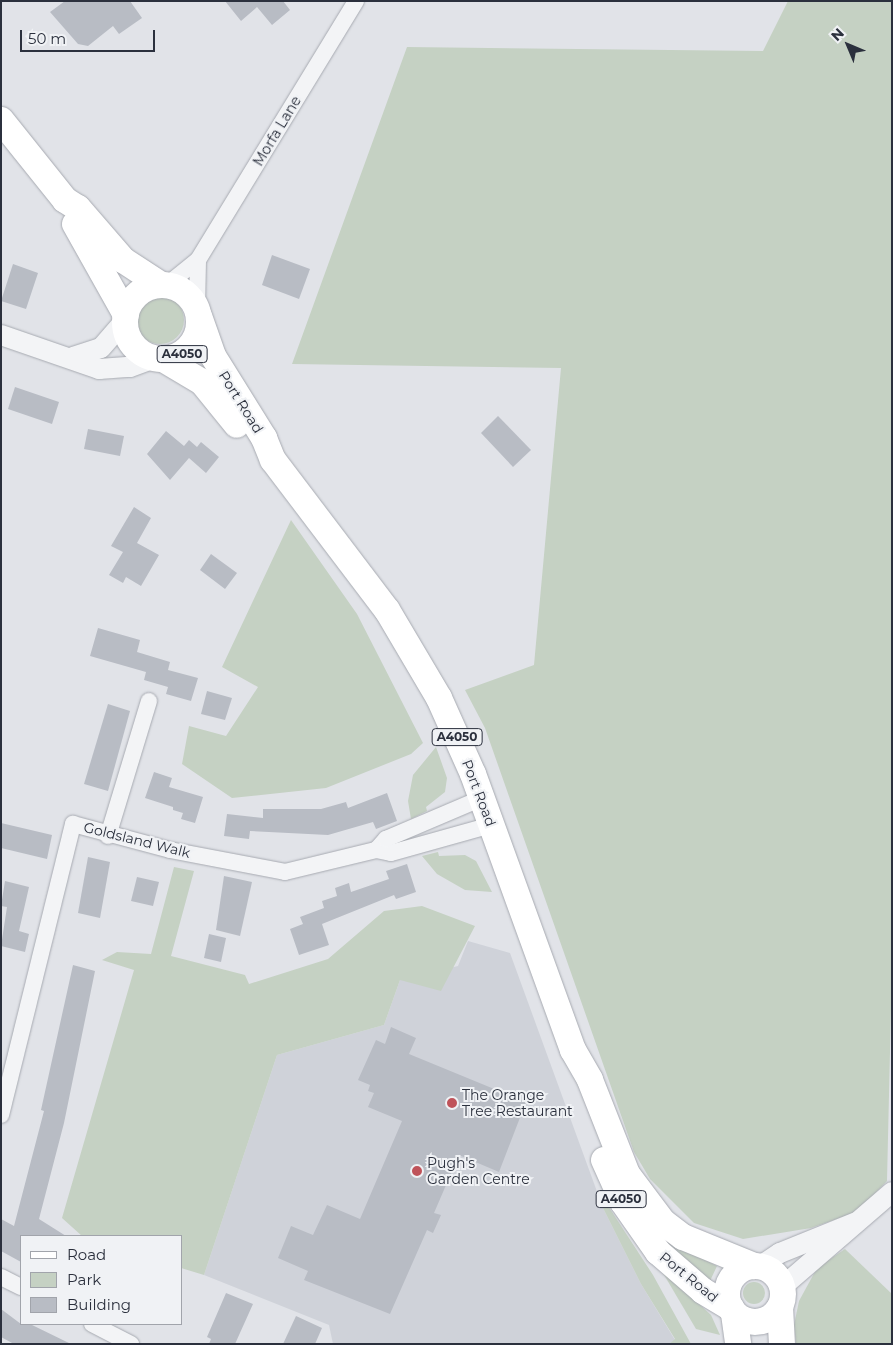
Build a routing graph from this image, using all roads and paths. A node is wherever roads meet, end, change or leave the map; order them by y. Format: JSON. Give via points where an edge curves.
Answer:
{"nodes":[{"id":1,"x":356,"y":1,"type":"edge"},
{"id":2,"x":1,"y":120,"type":"edge"},
{"id":3,"x":65,"y":200,"type":"junction"},
{"id":4,"x":198,"y":260,"type":"junction"},
{"id":5,"x":164,"y":285,"type":"junction"},
{"id":6,"x":198,"y":312,"type":"junction"},
{"id":7,"x":125,"y":318,"type":"junction"},
{"id":8,"x":1,"y":335,"type":"edge"},
{"id":9,"x":73,"y":357,"type":"junction"},
{"id":10,"x":159,"y":360,"type":"junction"},
{"id":11,"x":273,"y":460,"type":"junction"},
{"id":12,"x":149,"y":701,"type":"dead end"},
{"id":13,"x":482,"y":798,"type":"junction"},
{"id":14,"x":491,"y":825,"type":"junction"},
{"id":15,"x":108,"y":836,"type":"junction"},
{"id":16,"x":376,"y":850,"type":"junction"},
{"id":17,"x":573,"y":1050,"type":"junction"},
{"id":18,"x":1,"y":1115,"type":"edge"},
{"id":19,"x":892,"y":1192,"type":"edge"},
{"id":20,"x":854,"y":1223,"type":"junction"},
{"id":21,"x":756,"y":1266,"type":"junction"},
{"id":22,"x":1,"y":1277,"type":"edge"},
{"id":23,"x":20,"y":1286,"type":"edge"},
{"id":24,"x":781,"y":1297,"type":"junction"},
{"id":25,"x":733,"y":1311,"type":"junction"},
{"id":26,"x":94,"y":1325,"type":"edge"},
{"id":27,"x":131,"y":1344,"type":"edge"},
{"id":28,"x":738,"y":1344,"type":"edge"},
{"id":29,"x":782,"y":1344,"type":"edge"}],
"edges":[{"from":1,"to":4,"type":"street","name":"Morfa Lane"},
{"from":2,"to":3,"type":"main road","name":"Port Road","number":"A4050"},
{"from":3,"to":5,"type":"main road","name":"Port Road","number":"A4050","via":[[78,208],[123,260]]},
{"from":3,"to":7,"type":"main road","name":"Port Road","number":"A4050"},
{"from":4,"to":5,"type":"street","name":"Morfa Lane"},
{"from":4,"to":6,"type":"street"},
{"from":5,"to":6,"type":"main road","name":"Port Road","number":"A4050","via":[[186,294]]},
{"from":5,"to":7,"type":"main road","via":[[138,293]]},
{"from":6,"to":10,"type":"main road","number":"A4050","via":[[195,341],[178,357]]},
{"from":6,"to":11,"type":"main road","name":"Port Road","number":"A4050","via":[[213,356],[264,438]]},
{"from":7,"to":9,"type":"street","via":[[101,348]]},
{"from":7,"to":10,"type":"main road","name":"Port Road","number":"A4050","via":[[133,346]]},
{"from":8,"to":9,"type":"street"},
{"from":9,"to":10,"type":"street","via":[[78,363],[116,369]]},
{"from":10,"to":11,"type":"main road","name":"Port Road","number":"A4050","via":[[202,382],[254,446]]},
{"from":11,"to":13,"type":"main road","name":"Port Road","number":"A4050","via":[[387,610],[439,698]]},
{"from":12,"to":15,"type":"street"},
{"from":13,"to":14,"type":"main road","name":"Port Road","number":"A4050"},
{"from":13,"to":16,"type":"street","name":"Goldsland Walk","via":[[386,839]]},
{"from":14,"to":16,"type":"street","name":"Goldsland Walk","via":[[391,853]]},
{"from":14,"to":17,"type":"main road","name":"Port Road","number":"A4050"},
{"from":15,"to":16,"type":"street","name":"Goldsland Walk","via":[[285,872]]},
{"from":15,"to":18,"type":"street","name":"Goldsland Walk","via":[[73,824]]},
{"from":17,"to":21,"type":"main road","name":"Port Road","number":"A4050","via":[[590,1080],[627,1174],[647,1203],[682,1237]]},
{"from":17,"to":25,"type":"main road","name":"Port Road","number":"A4050","via":[[577,1084],[612,1180],[633,1219],[677,1270]]},
{"from":19,"to":20,"type":"street"},
{"from":20,"to":21,"type":"street","via":[[807,1240]]},
{"from":20,"to":24,"type":"street"},
{"from":21,"to":24,"type":"main road","via":[[772,1272]]},
{"from":21,"to":25,"type":"main road","via":[[744,1268],[729,1283],[727,1293]]},
{"from":22,"to":23,"type":"street"},
{"from":24,"to":25,"type":"main road","via":[[762,1322],[742,1320]]},
{"from":24,"to":29,"type":"main road"},
{"from":25,"to":28,"type":"main road"},
{"from":26,"to":27,"type":"street"}]}
